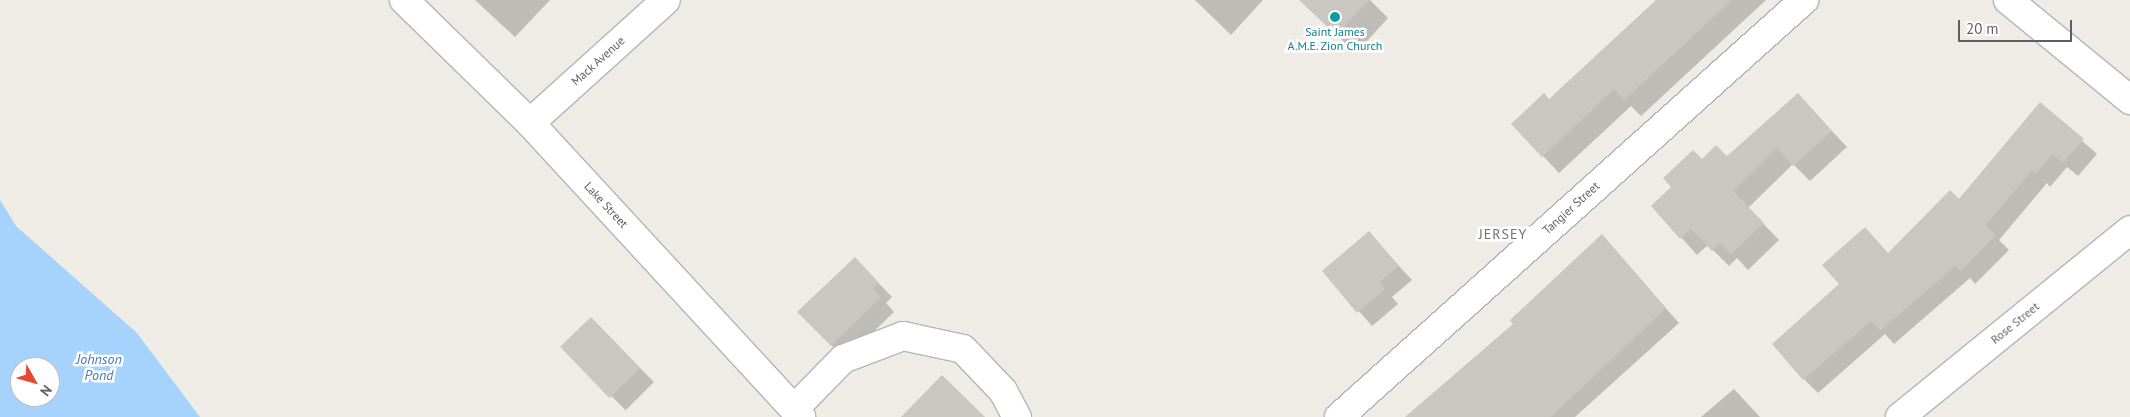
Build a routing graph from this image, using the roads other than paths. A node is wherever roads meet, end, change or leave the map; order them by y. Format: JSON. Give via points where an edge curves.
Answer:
{"nodes":[{"id":1,"x":404,"y":0,"type":"edge"},
{"id":2,"x":666,"y":0,"type":"edge"},
{"id":3,"x":1804,"y":0,"type":"edge"},
{"id":4,"x":2008,"y":0,"type":"edge"},
{"id":5,"x":2130,"y":100,"type":"edge"},
{"id":6,"x":530,"y":122,"type":"junction"},
{"id":7,"x":2130,"y":230,"type":"edge"},
{"id":8,"x":797,"y":413,"type":"edge"},
{"id":9,"x":1017,"y":417,"type":"edge"},
{"id":10,"x":1339,"y":417,"type":"edge"},
{"id":11,"x":1900,"y":417,"type":"edge"}],
"edges":[{"from":1,"to":6,"type":"street","name":"Lake Street"},
{"from":2,"to":6,"type":"street","name":"Mack Avenue"},
{"from":3,"to":10,"type":"street","name":"Tangier Street"},
{"from":4,"to":5,"type":"street"},
{"from":6,"to":8,"type":"street","name":"Lake Street"},
{"from":7,"to":11,"type":"street","name":"Rose Street"},
{"from":8,"to":9,"type":"street","via":[[843,359],[903,336],[963,349],[1002,391]]}]}
